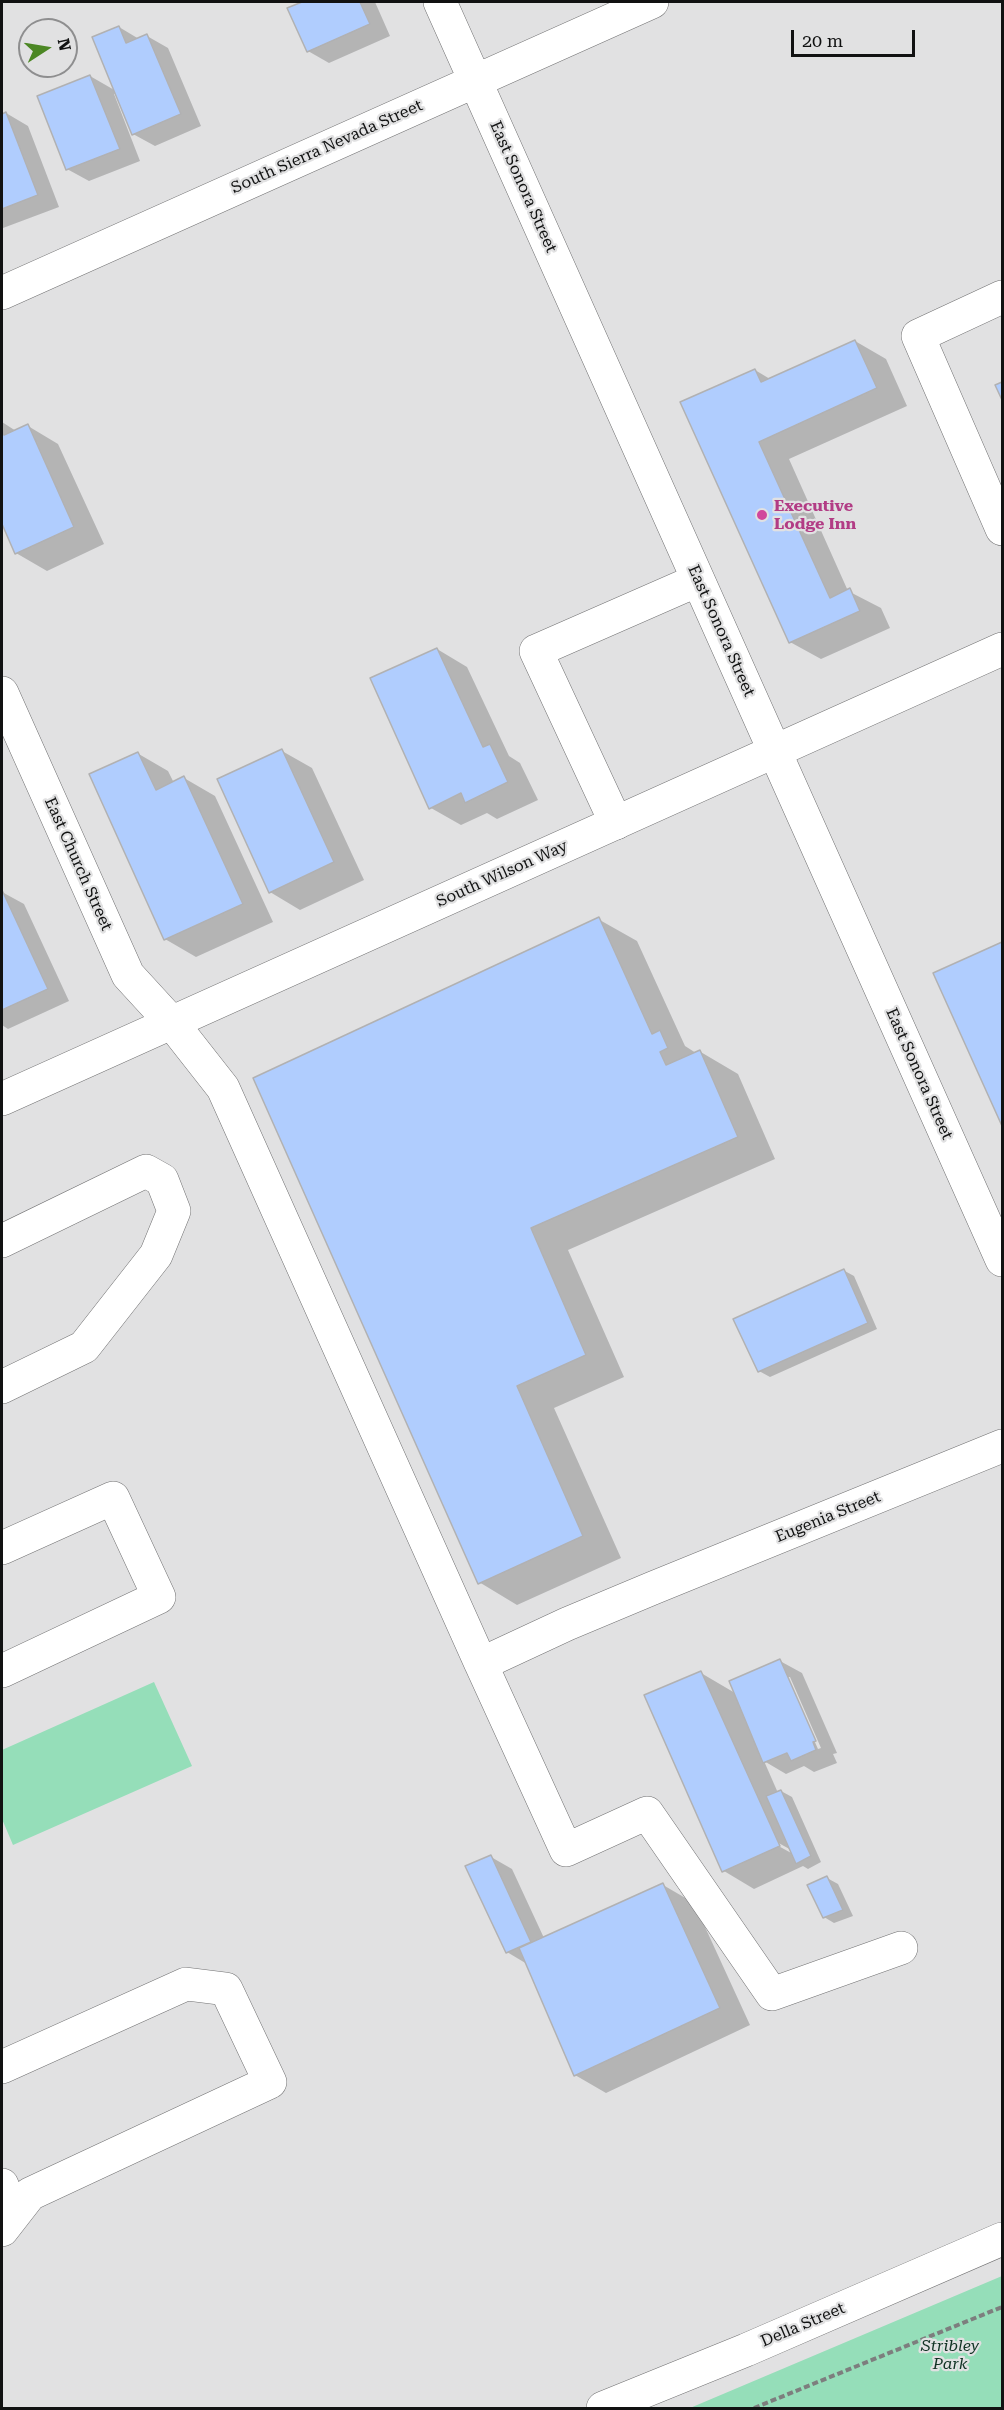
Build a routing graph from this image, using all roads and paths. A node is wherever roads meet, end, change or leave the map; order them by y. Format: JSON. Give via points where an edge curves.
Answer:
{"nodes":[{"id":1,"x":440,"y":2,"type":"edge"},
{"id":2,"x":652,"y":2,"type":"edge"},
{"id":3,"x":475,"y":81,"type":"junction"},
{"id":4,"x":2,"y":293,"type":"edge"},
{"id":5,"x":1002,"y":297,"type":"edge"},
{"id":6,"x":1002,"y":529,"type":"edge"},
{"id":7,"x":698,"y":580,"type":"junction"},
{"id":8,"x":1002,"y":649,"type":"edge"},
{"id":9,"x":2,"y":693,"type":"edge"},
{"id":10,"x":774,"y":751,"type":"junction"},
{"id":11,"x":616,"y":823,"type":"junction"},
{"id":12,"x":172,"y":1023,"type":"junction"},
{"id":13,"x":2,"y":1099,"type":"edge"},
{"id":14,"x":2,"y":1240,"type":"edge"},
{"id":15,"x":1002,"y":1260,"type":"edge"},
{"id":16,"x":2,"y":1387,"type":"edge"},
{"id":17,"x":1002,"y":1446,"type":"edge"},
{"id":18,"x":2,"y":1548,"type":"edge"},
{"id":19,"x":481,"y":1664,"type":"junction"},
{"id":20,"x":2,"y":1671,"type":"edge"},
{"id":21,"x":901,"y":1948,"type":"dead end"},
{"id":22,"x":2,"y":2067,"type":"edge"},
{"id":23,"x":6,"y":2210,"type":"edge"},
{"id":24,"x":1002,"y":2239,"type":"edge"},
{"id":25,"x":1002,"y":2308,"type":"edge"},
{"id":26,"x":603,"y":2409,"type":"edge"},
{"id":27,"x":754,"y":2409,"type":"edge"}],
"edges":[{"from":1,"to":3,"type":"street","name":"East Sonora Street"},
{"from":2,"to":3,"type":"street","name":"South Sierra Nevada Street"},
{"from":3,"to":4,"type":"street","name":"South Sierra Nevada Street"},
{"from":3,"to":7,"type":"street","name":"East Sonora Street"},
{"from":5,"to":6,"type":"street","via":[[918,336]]},
{"from":7,"to":10,"type":"street","name":"East Sonora Street"},
{"from":7,"to":11,"type":"street","via":[[536,651]]},
{"from":8,"to":10,"type":"street","name":"South Wilson Way"},
{"from":9,"to":12,"type":"street","name":"East Church Street","via":[[128,975]]},
{"from":10,"to":11,"type":"street","name":"South Wilson Way"},
{"from":10,"to":15,"type":"street","name":"East Sonora Street"},
{"from":11,"to":12,"type":"street","name":"South Wilson Way"},
{"from":12,"to":13,"type":"street","name":"South Wilson Way"},
{"from":12,"to":19,"type":"street","name":"East Church Street","via":[[223,1088]]},
{"from":14,"to":16,"type":"street","via":[[146,1171],[162,1180],[174,1211],[156,1255],[84,1347]]},
{"from":17,"to":19,"type":"street","name":"Eugenia Street","via":[[653,1588]]},
{"from":18,"to":20,"type":"street","via":[[113,1498],[159,1597]]},
{"from":19,"to":21,"type":"street","name":"East Church Street","via":[[566,1850],[647,1813],[772,1994]]},
{"from":22,"to":23,"type":"street","via":[[186,1984],[226,1989],[270,2082],[30,2194]]},
{"from":24,"to":26,"type":"street","name":"Della Street"},
{"from":25,"to":27,"type":"path"}]}
